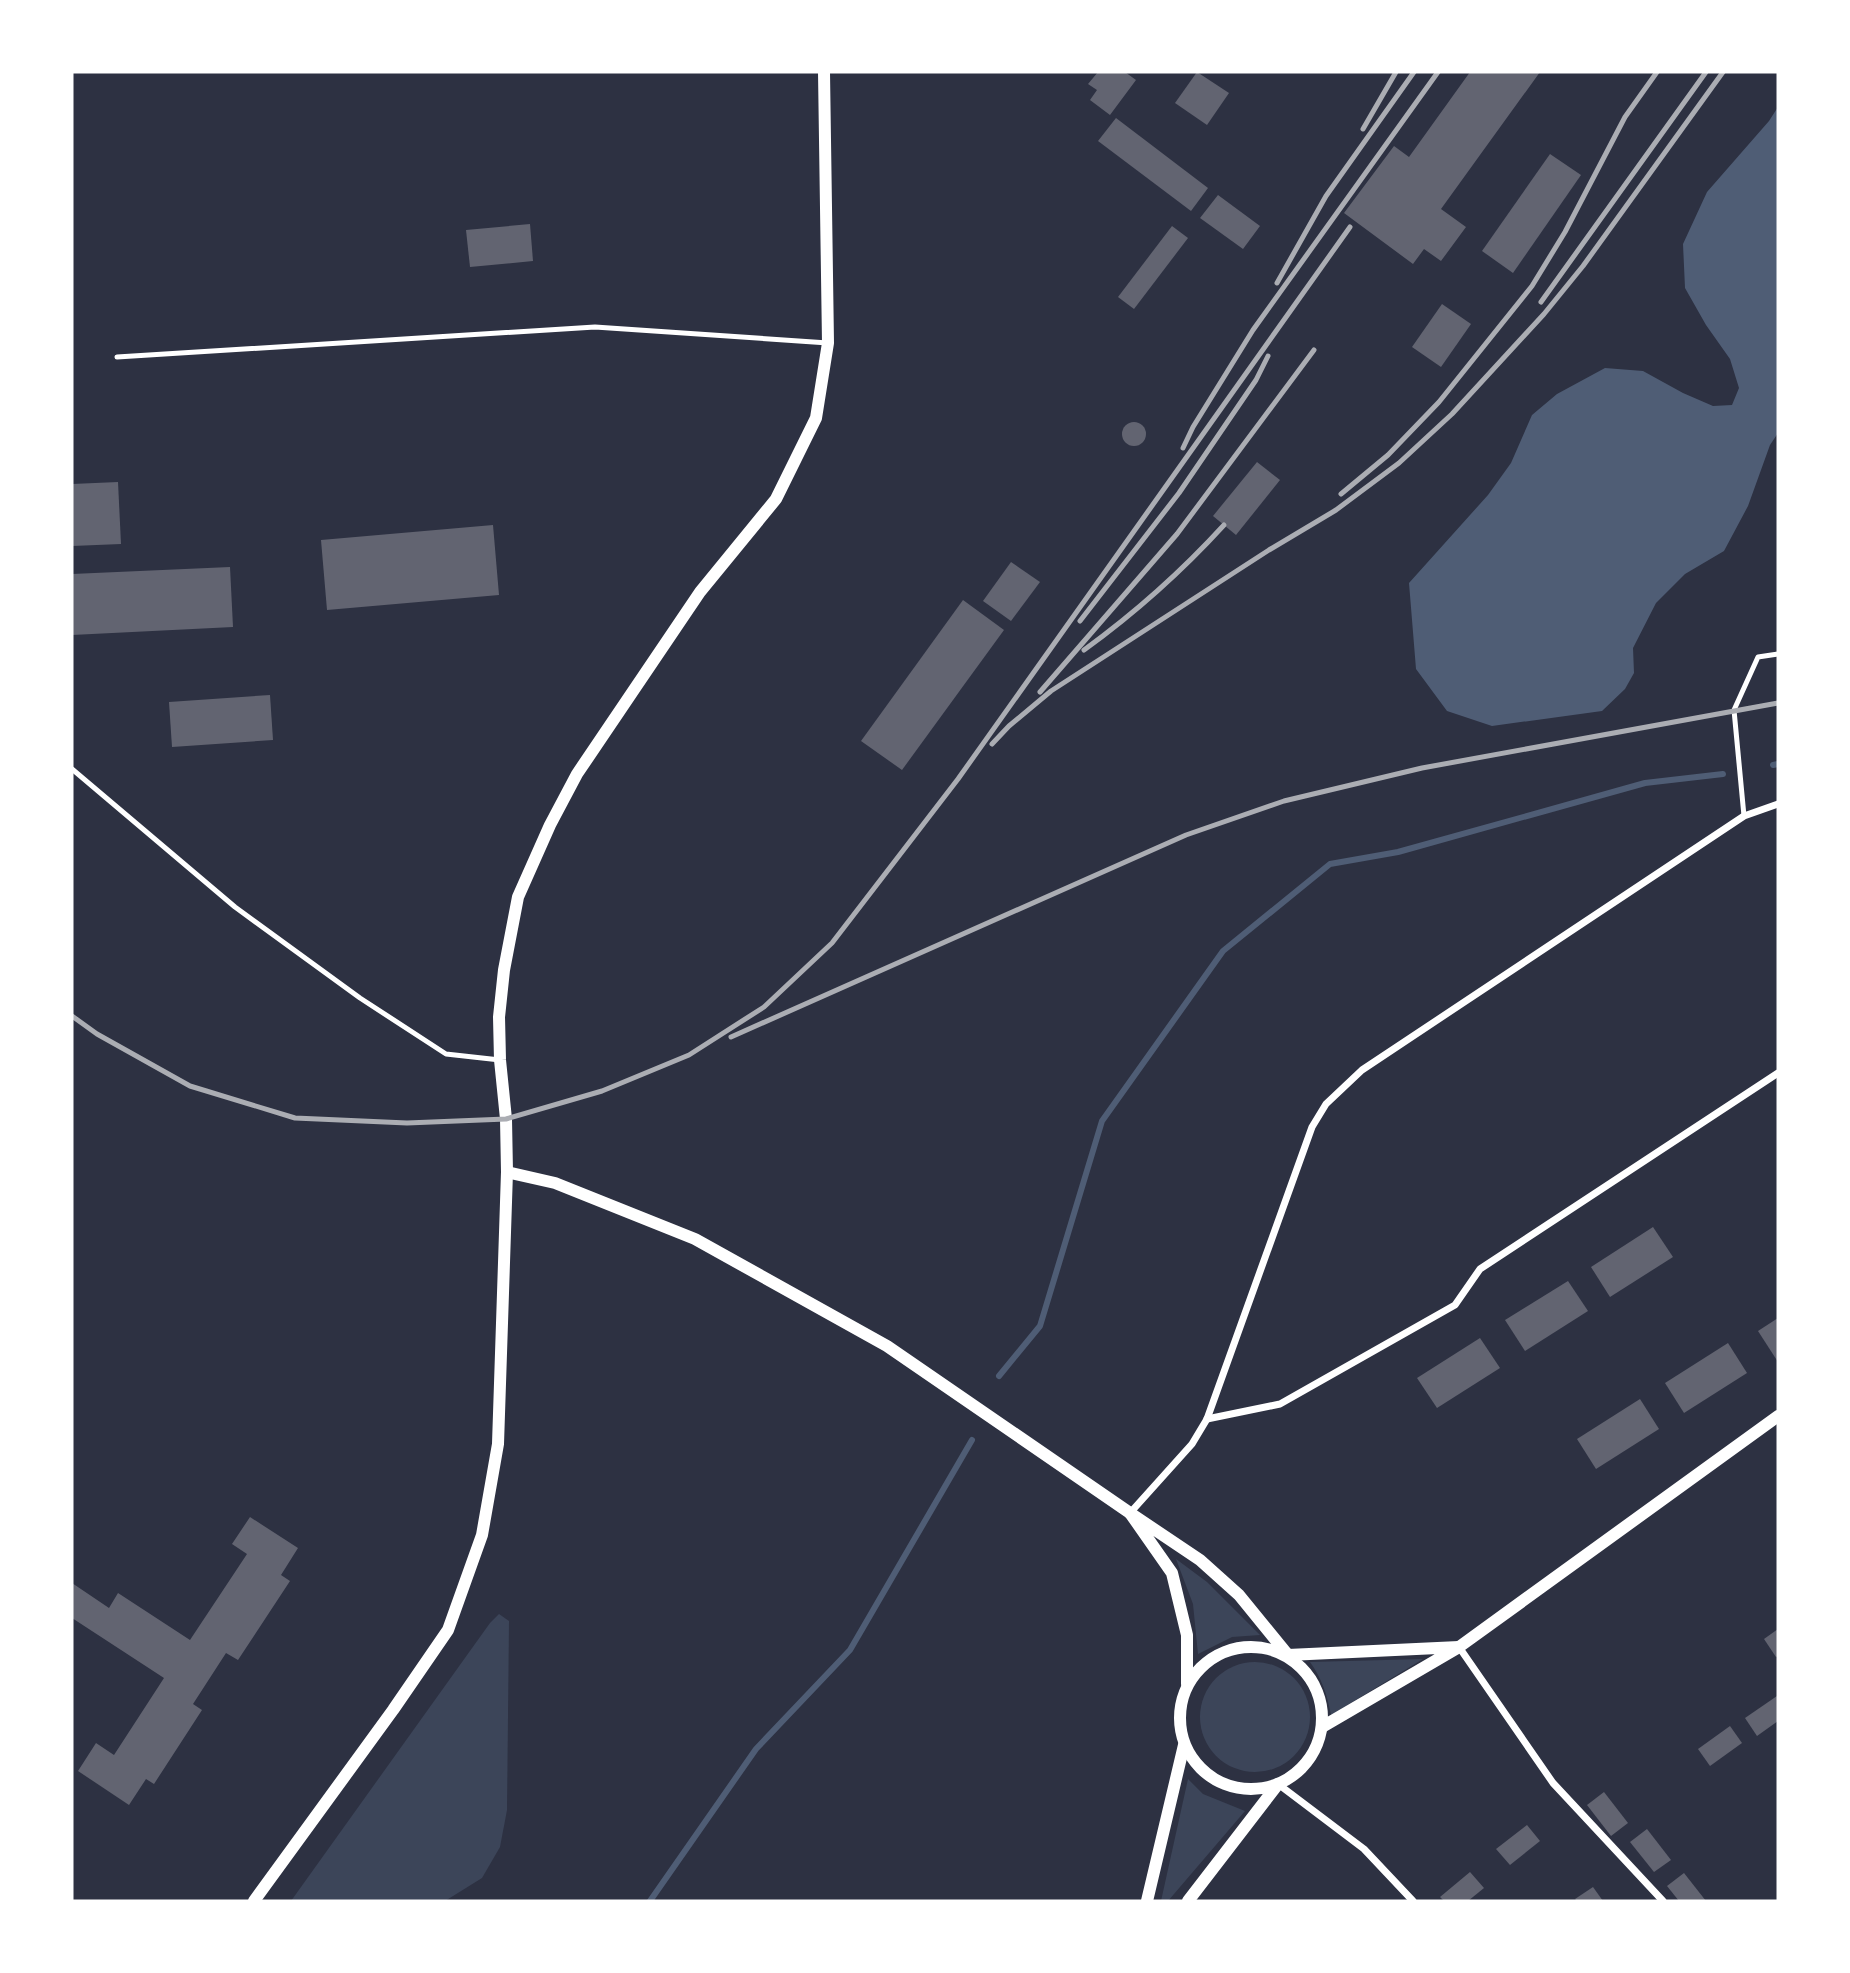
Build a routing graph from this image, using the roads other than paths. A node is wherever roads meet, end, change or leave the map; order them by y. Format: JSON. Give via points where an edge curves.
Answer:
{"nodes":[{"id":1,"x":824,"y":72,"type":"edge"},
{"id":2,"x":828,"y":343,"type":"junction"},
{"id":3,"x":117,"y":357,"type":"dead end"},
{"id":4,"x":1778,"y":654,"type":"edge"},
{"id":5,"x":72,"y":769,"type":"edge"},
{"id":6,"x":1778,"y":804,"type":"edge"},
{"id":7,"x":1744,"y":816,"type":"junction"},
{"id":8,"x":500,"y":1060,"type":"junction"},
{"id":9,"x":1778,"y":1073,"type":"edge"},
{"id":10,"x":507,"y":1172,"type":"junction"},
{"id":11,"x":1778,"y":1416,"type":"edge"},
{"id":12,"x":1207,"y":1419,"type":"junction"},
{"id":13,"x":1130,"y":1513,"type":"junction"},
{"id":14,"x":1459,"y":1647,"type":"junction"},
{"id":15,"x":1288,"y":1655,"type":"junction"},
{"id":16,"x":1187,"y":1684,"type":"junction"},
{"id":17,"x":1322,"y":1727,"type":"junction"},
{"id":18,"x":1184,"y":1745,"type":"junction"},
{"id":19,"x":1278,"y":1784,"type":"junction"},
{"id":20,"x":254,"y":1901,"type":"edge"},
{"id":21,"x":1147,"y":1901,"type":"edge"},
{"id":22,"x":1188,"y":1901,"type":"edge"},
{"id":23,"x":1413,"y":1901,"type":"edge"},
{"id":24,"x":1663,"y":1901,"type":"edge"}],
"edges":[{"from":1,"to":2,"type":"street"},
{"from":2,"to":3,"type":"lane","via":[[595,327]]},
{"from":2,"to":8,"type":"street","via":[[816,418],[776,499],[700,592],[577,774],[550,825],[518,897],[504,970]]},
{"from":4,"to":7,"type":"lane","via":[[1758,657],[1734,710]]},
{"from":5,"to":8,"type":"lane","via":[[235,907],[360,998],[446,1054]]},
{"from":6,"to":7,"type":"street"},
{"from":7,"to":12,"type":"street","via":[[1362,1070],[1326,1104],[1312,1127]]},
{"from":8,"to":10,"type":"street"},
{"from":9,"to":12,"type":"street","via":[[1479,1269],[1455,1305],[1280,1404]]},
{"from":10,"to":13,"type":"street","via":[[555,1183],[695,1239],[887,1346]]},
{"from":10,"to":20,"type":"street","via":[[498,1444],[482,1535],[448,1630]]},
{"from":11,"to":14,"type":"street"},
{"from":12,"to":13,"type":"street","via":[[1192,1444]]},
{"from":13,"to":15,"type":"street","via":[[1239,1595]]},
{"from":13,"to":16,"type":"street","via":[[1172,1573],[1187,1635]]},
{"from":14,"to":15,"type":"street"},
{"from":14,"to":17,"type":"street"},
{"from":14,"to":24,"type":"street","via":[[1553,1783]]},
{"from":15,"to":16,"type":"street","via":[[1254,1647],[1220,1653],[1201,1665]]},
{"from":15,"to":17,"type":"street","via":[[1315,1686],[1322,1706]]},
{"from":16,"to":18,"type":"street","via":[[1180,1703]]},
{"from":17,"to":19,"type":"street","via":[[1308,1762]]},
{"from":18,"to":19,"type":"street","via":[[1195,1764],[1212,1779],[1256,1789]]},
{"from":18,"to":21,"type":"street"},
{"from":19,"to":22,"type":"street"},
{"from":19,"to":23,"type":"street","via":[[1364,1849]]}]}
